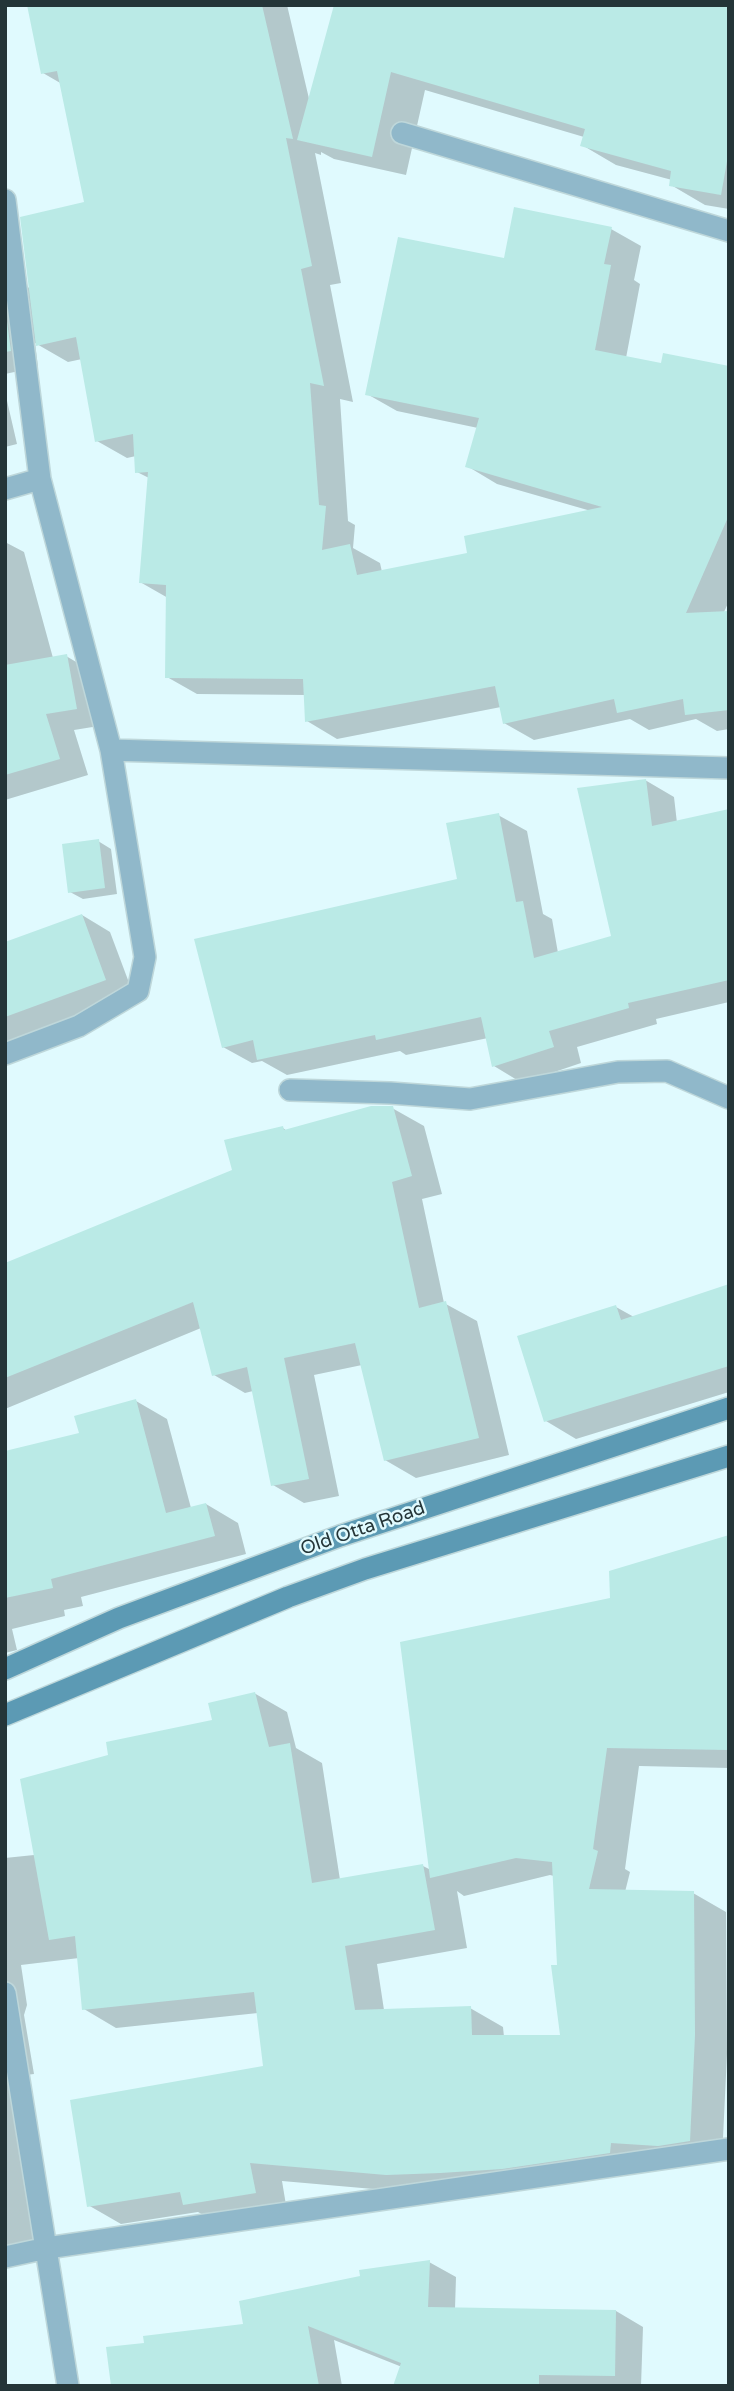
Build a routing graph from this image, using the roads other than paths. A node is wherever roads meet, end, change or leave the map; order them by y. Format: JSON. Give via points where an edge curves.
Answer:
{"nodes":[{"id":1,"x":402,"y":133,"type":"dead end"},
{"id":2,"x":5,"y":200,"type":"edge"},
{"id":3,"x":729,"y":231,"type":"edge"},
{"id":4,"x":40,"y":479,"type":"junction"},
{"id":5,"x":5,"y":489,"type":"edge"},
{"id":6,"x":111,"y":750,"type":"junction"},
{"id":7,"x":729,"y":768,"type":"edge"},
{"id":8,"x":5,"y":1054,"type":"edge"},
{"id":9,"x":290,"y":1090,"type":"dead end"},
{"id":10,"x":729,"y":1098,"type":"edge"},
{"id":11,"x":729,"y":1408,"type":"edge"},
{"id":12,"x":729,"y":1456,"type":"edge"},
{"id":13,"x":5,"y":1669,"type":"edge"},
{"id":14,"x":5,"y":1716,"type":"edge"},
{"id":15,"x":5,"y":1993,"type":"edge"},
{"id":16,"x":729,"y":2150,"type":"edge"},
{"id":17,"x":47,"y":2248,"type":"junction"},
{"id":18,"x":5,"y":2257,"type":"edge"},
{"id":19,"x":68,"y":2386,"type":"edge"}],
"edges":[{"from":1,"to":3,"type":"street"},
{"from":2,"to":4,"type":"street"},
{"from":4,"to":5,"type":"street"},
{"from":4,"to":6,"type":"street"},
{"from":6,"to":7,"type":"street"},
{"from":6,"to":8,"type":"street","via":[[145,957],[138,991],[79,1026]]},
{"from":9,"to":10,"type":"street","via":[[470,1099],[618,1072],[667,1071]]},
{"from":11,"to":13,"type":"main road","name":"Old Otta Road","via":[[340,1536],[119,1619]]},
{"from":12,"to":14,"type":"main road","name":"Old Otta Road","via":[[313,1587]]},
{"from":15,"to":17,"type":"street"},
{"from":16,"to":17,"type":"street"},
{"from":17,"to":18,"type":"street"},
{"from":17,"to":19,"type":"street"}]}
